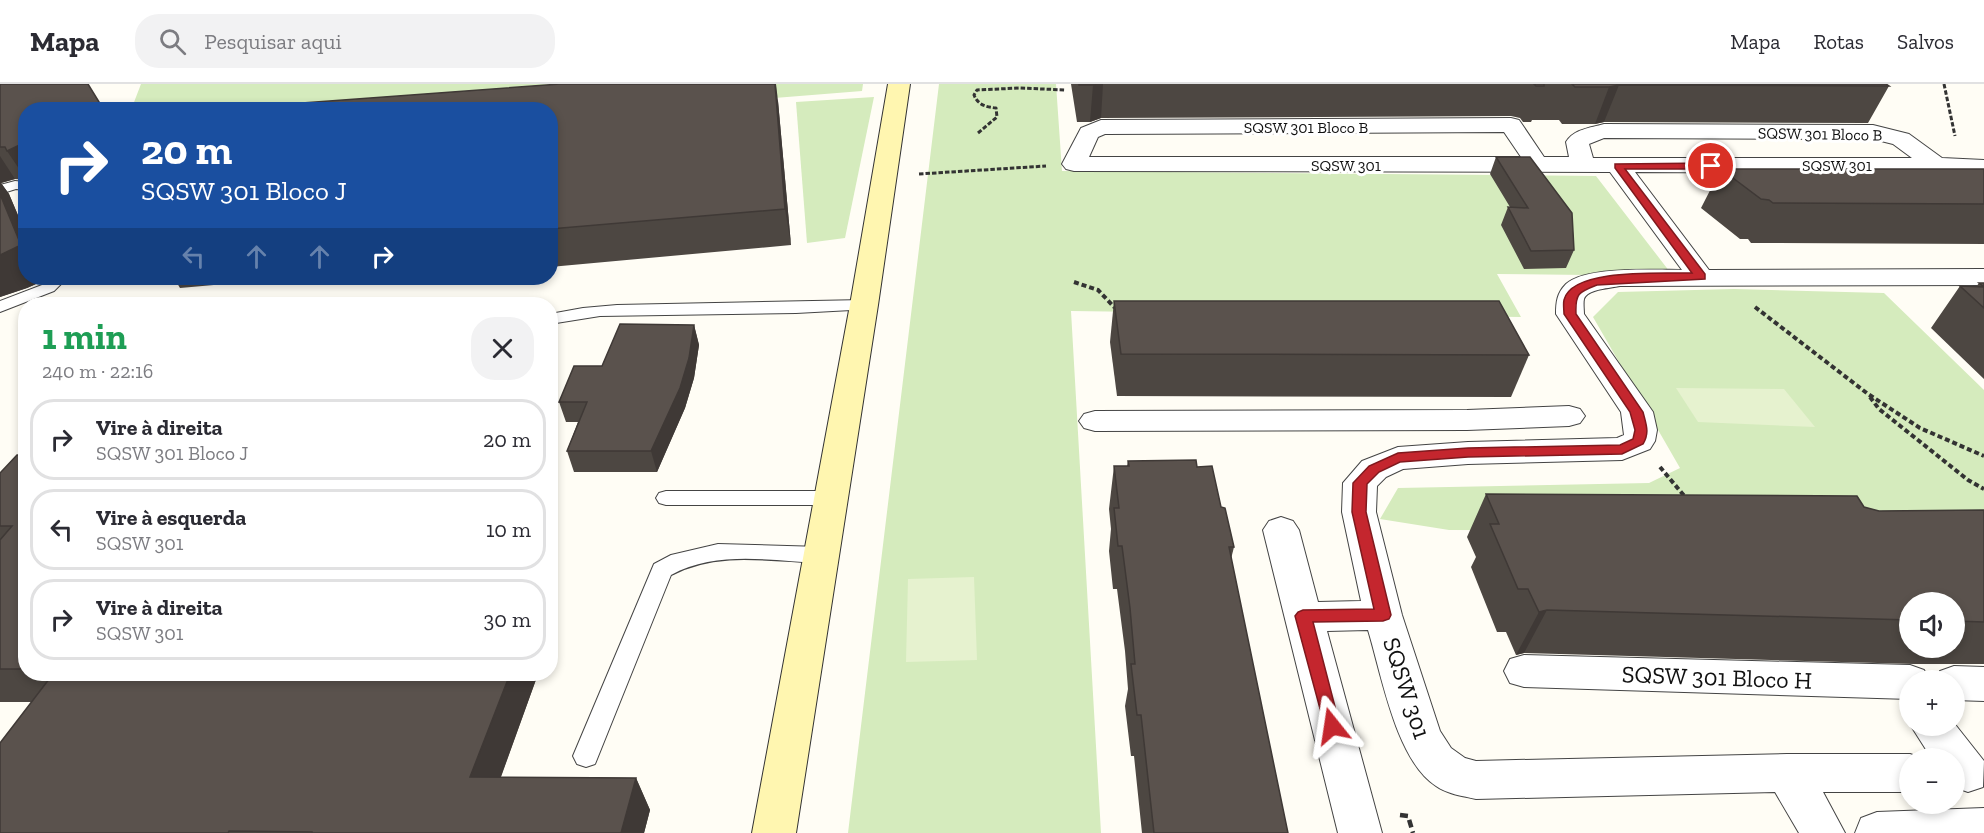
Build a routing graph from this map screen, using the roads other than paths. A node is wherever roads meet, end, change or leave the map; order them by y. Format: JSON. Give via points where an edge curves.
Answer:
{"nodes":[{"id":1,"x":899,"y":84,"type":"edge"},
{"id":2,"x":1074,"y":164,"type":"joint"},
{"id":3,"x":1538,"y":166,"type":"junction"},
{"id":4,"x":1583,"y":166,"type":"junction"},
{"id":5,"x":1618,"y":166,"type":"junction"},
{"id":6,"x":1984,"y":168,"type":"edge"},
{"id":7,"x":1937,"y":177,"type":"junction"},
{"id":8,"x":18,"y":185,"type":"edge"},
{"id":9,"x":1984,"y":188,"type":"edge"},
{"id":10,"x":0,"y":190,"type":"edge"},
{"id":11,"x":1709,"y":276,"type":"junction"},
{"id":12,"x":1984,"y":278,"type":"edge"},
{"id":13,"x":51,"y":285,"type":"edge"},
{"id":14,"x":24,"y":297,"type":"edge"},
{"id":15,"x":18,"y":299,"type":"edge"},
{"id":16,"x":864,"y":305,"type":"junction"},
{"id":17,"x":0,"y":306,"type":"edge"},
{"id":18,"x":558,"y":317,"type":"edge"},
{"id":19,"x":1569,"y":416,"type":"dead end"},
{"id":20,"x":1467,"y":420,"type":"junction"},
{"id":21,"x":1095,"y":421,"type":"dead end"},
{"id":22,"x":1468,"y":453,"type":"junction"},
{"id":23,"x":666,"y":498,"type":"dead end"},
{"id":24,"x":831,"y":498,"type":"junction"},
{"id":25,"x":1281,"y":530,"type":"dead end"},
{"id":26,"x":821,"y":555,"type":"junction"},
{"id":27,"x":1383,"y":615,"type":"junction"},
{"id":28,"x":1303,"y":616,"type":"junction"},
{"id":29,"x":1524,"y":672,"type":"dead end"},
{"id":30,"x":1965,"y":683,"type":"edge"},
{"id":31,"x":1984,"y":684,"type":"edge"},
{"id":32,"x":1899,"y":686,"type":"edge"},
{"id":33,"x":1940,"y":736,"type":"edge"},
{"id":34,"x":586,"y":756,"type":"dead end"},
{"id":35,"x":1787,"y":773,"type":"junction"},
{"id":36,"x":1899,"y":773,"type":"edge"},
{"id":37,"x":1969,"y":773,"type":"edge"},
{"id":38,"x":1984,"y":829,"type":"edge"},
{"id":39,"x":774,"y":833,"type":"edge"},
{"id":40,"x":1360,"y":833,"type":"edge"},
{"id":41,"x":1823,"y":833,"type":"edge"},
{"id":42,"x":1877,"y":833,"type":"edge"}],
"edges":[{"from":1,"to":16,"type":"street"},
{"from":2,"to":3,"type":"street","name":"SQSW 301"},
{"from":2,"to":3,"type":"street","name":"SQSW 301 Bloco B","via":[[1089,133],[1101,127],[1511,125]]},
{"from":3,"to":4,"type":"street","name":"SQSW 301"},
{"from":4,"to":5,"type":"street","name":"SQSW 301"},
{"from":4,"to":7,"type":"street","name":"SQSW 301 Bloco B","via":[[1577,142],[1604,131],[1873,132],[1909,145]]},
{"from":5,"to":7,"type":"street","name":"SQSW 301","via":[[1830,177]]},
{"from":5,"to":11,"type":"street"},
{"from":6,"to":7,"type":"street","name":"SQSW 301"},
{"from":7,"to":9,"type":"street"},
{"from":8,"to":10,"type":"lane"},
{"from":11,"to":12,"type":"street"},
{"from":11,"to":22,"type":"street","name":"SQSW 301","via":[[1595,282],[1577,289],[1570,299],[1570,314],[1636,412],[1641,430],[1639,441],[1622,449]]},
{"from":13,"to":14,"type":"lane"},
{"from":15,"to":17,"type":"lane"},
{"from":16,"to":18,"type":"lane","via":[[611,309]]},
{"from":16,"to":24,"type":"street"},
{"from":19,"to":20,"type":"street"},
{"from":20,"to":21,"type":"street"},
{"from":20,"to":22,"type":"street"},
{"from":22,"to":27,"type":"street","name":"SQSW 301","via":[[1398,458],[1374,469],[1360,483],[1359,512]]},
{"from":23,"to":24,"type":"lane"},
{"from":24,"to":26,"type":"street"},
{"from":25,"to":28,"type":"street"},
{"from":26,"to":34,"type":"lane","via":[[712,552],[676,560],[662,570]]},
{"from":26,"to":39,"type":"street"},
{"from":27,"to":28,"type":"street"},
{"from":27,"to":35,"type":"street","name":"SQSW 301","via":[[1421,738],[1436,761],[1453,774],[1476,780]]},
{"from":28,"to":40,"type":"street"},
{"from":29,"to":32,"type":"street","name":"SQSW 301 Bloco H"},
{"from":30,"to":31,"type":"street"},
{"from":33,"to":37,"type":"street"},
{"from":35,"to":36,"type":"street","name":"SQSW 301"},
{"from":35,"to":41,"type":"street"},
{"from":38,"to":42,"type":"street"}]}
